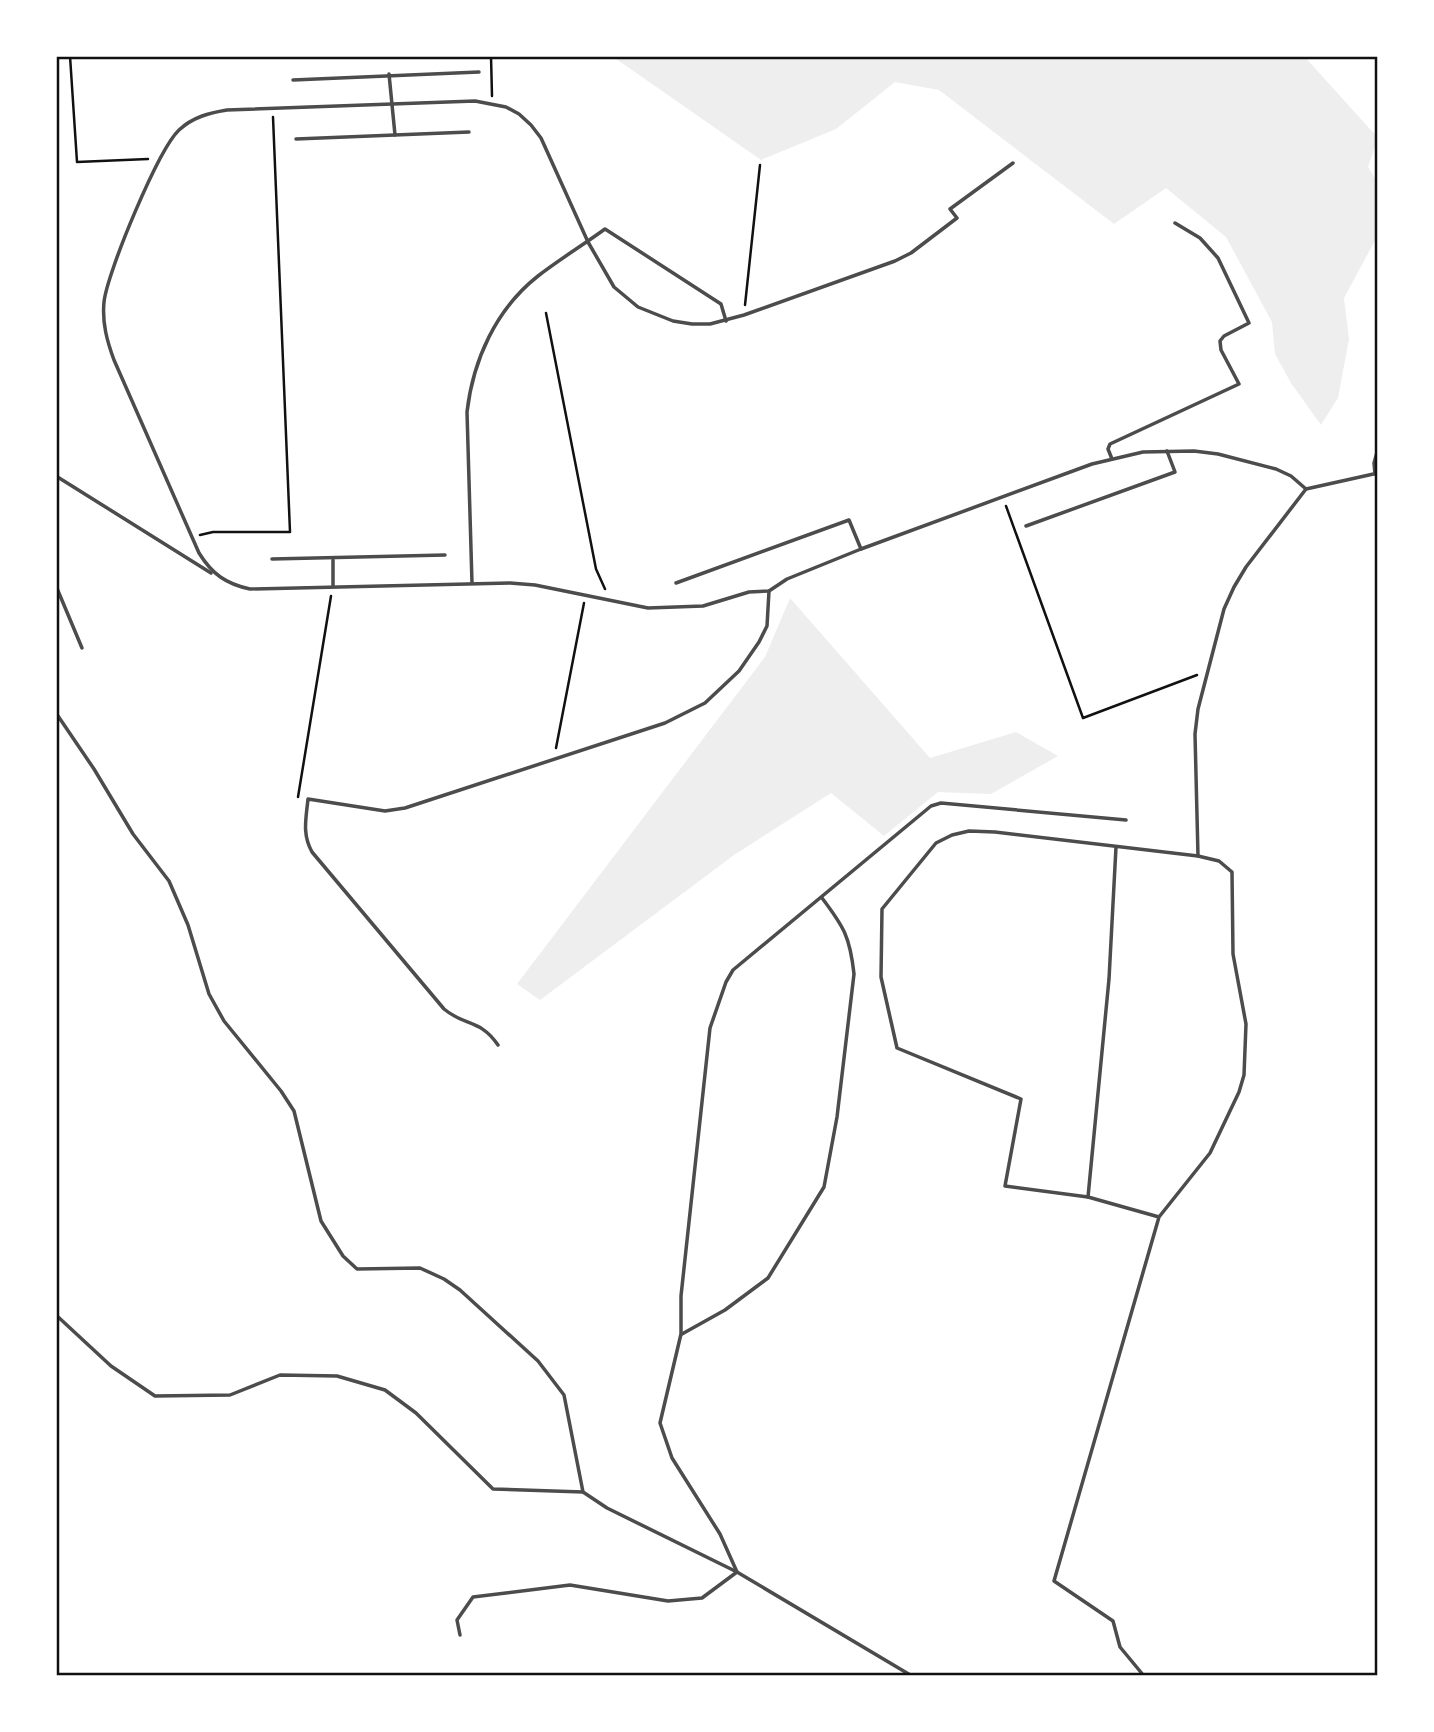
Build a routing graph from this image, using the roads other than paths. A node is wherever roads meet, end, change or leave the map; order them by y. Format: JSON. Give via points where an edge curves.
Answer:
{"nodes":[{"id":1,"x":479,"y":72,"type":"dead end"},
{"id":2,"x":389,"y":74,"type":"junction"},
{"id":3,"x":293,"y":80,"type":"dead end"},
{"id":4,"x":393,"y":105,"type":"junction"},
{"id":5,"x":469,"y":132,"type":"dead end"},
{"id":6,"x":395,"y":136,"type":"junction"},
{"id":7,"x":296,"y":139,"type":"dead end"},
{"id":8,"x":1013,"y":163,"type":"dead end"},
{"id":9,"x":1175,"y":223,"type":"dead end"},
{"id":10,"x":588,"y":242,"type":"junction"},
{"id":11,"x":726,"y":321,"type":"junction"},
{"id":12,"x":1378,"y":449,"type":"edge"},
{"id":13,"x":1167,"y":451,"type":"junction"},
{"id":14,"x":1112,"y":459,"type":"junction"},
{"id":15,"x":1376,"y":473,"type":"edge"},
{"id":16,"x":56,"y":476,"type":"edge"},
{"id":17,"x":1306,"y":489,"type":"junction"},
{"id":18,"x":1026,"y":526,"type":"dead end"},
{"id":19,"x":861,"y":548,"type":"junction"},
{"id":20,"x":445,"y":555,"type":"dead end"},
{"id":21,"x":272,"y":559,"type":"dead end"},
{"id":22,"x":332,"y":559,"type":"junction"},
{"id":23,"x":216,"y":576,"type":"junction"},
{"id":24,"x":472,"y":583,"type":"junction"},
{"id":25,"x":676,"y":583,"type":"dead end"},
{"id":26,"x":56,"y":586,"type":"edge"},
{"id":27,"x":332,"y":586,"type":"junction"},
{"id":28,"x":769,"y":591,"type":"junction"},
{"id":29,"x":82,"y":648,"type":"dead end"},
{"id":30,"x":56,"y":713,"type":"edge"},
{"id":31,"x":1126,"y":820,"type":"dead end"},
{"id":32,"x":1116,"y":846,"type":"junction"},
{"id":33,"x":1198,"y":856,"type":"junction"},
{"id":34,"x":822,"y":898,"type":"junction"},
{"id":35,"x":498,"y":1045,"type":"dead end"},
{"id":36,"x":1088,"y":1197,"type":"junction"},
{"id":37,"x":1159,"y":1217,"type":"junction"},
{"id":38,"x":56,"y":1315,"type":"edge"},
{"id":39,"x":681,"y":1334,"type":"junction"},
{"id":40,"x":583,"y":1492,"type":"junction"},
{"id":41,"x":737,"y":1573,"type":"junction"},
{"id":42,"x":460,"y":1636,"type":"dead end"},
{"id":43,"x":912,"y":1676,"type":"edge"},
{"id":44,"x":1144,"y":1676,"type":"edge"}],
"edges":[{"from":1,"to":2,"type":"lane"},
{"from":2,"to":3,"type":"lane"},
{"from":2,"to":4,"type":"lane"},
{"from":4,"to":6,"type":"lane"},
{"from":4,"to":10,"type":"lane","via":[[475,101],[519,114],[541,138]]},
{"from":4,"to":23,"type":"lane","via":[[227,110],[194,118],[167,143],[158,159],[107,286],[104,322],[114,360],[190,537]]},
{"from":5,"to":6,"type":"lane"},
{"from":6,"to":7,"type":"lane"},
{"from":8,"to":11,"type":"lane","via":[[950,209],[957,218],[911,253]]},
{"from":9,"to":14,"type":"lane","via":[[1200,238],[1218,258],[1249,323],[1220,341],[1239,384],[1110,444]]},
{"from":10,"to":11,"type":"lane","via":[[614,287],[639,307],[673,321]]},
{"from":10,"to":11,"type":"lane","via":[[605,229],[721,304]]},
{"from":10,"to":24,"type":"lane","via":[[523,290],[497,323],[475,370],[467,412]]},
{"from":12,"to":15,"type":"lane"},
{"from":13,"to":14,"type":"lane"},
{"from":13,"to":17,"type":"lane","via":[[1218,454],[1276,469]]},
{"from":13,"to":18,"type":"lane","via":[[1175,472]]},
{"from":14,"to":19,"type":"lane"},
{"from":15,"to":17,"type":"lane"},
{"from":16,"to":23,"type":"lane"},
{"from":17,"to":33,"type":"lane","via":[[1246,567],[1224,609],[1195,734]]},
{"from":19,"to":25,"type":"lane","via":[[849,520]]},
{"from":19,"to":28,"type":"lane"},
{"from":20,"to":22,"type":"lane"},
{"from":21,"to":22,"type":"lane"},
{"from":22,"to":27,"type":"lane"},
{"from":23,"to":27,"type":"lane","via":[[250,589]]},
{"from":24,"to":27,"type":"lane"},
{"from":24,"to":28,"type":"lane","via":[[535,585],[649,608],[703,606]]},
{"from":26,"to":29,"type":"lane"},
{"from":28,"to":35,"type":"lane","via":[[766,626],[739,671],[705,703],[665,723],[405,808],[385,811],[309,799],[304,830],[313,852],[444,1009],[455,1018],[481,1026]]},
{"from":30,"to":40,"type":"lane","via":[[133,834],[169,881],[209,994],[224,1021],[294,1111],[321,1221],[343,1256],[357,1269],[421,1268],[444,1279],[538,1361],[564,1395]]},
{"from":31,"to":34,"type":"lane","via":[[941,803],[918,814]]},
{"from":32,"to":33,"type":"lane"},
{"from":32,"to":36,"type":"lane","via":[[1109,979]]},
{"from":32,"to":36,"type":"lane","via":[[995,832],[952,835],[936,843],[883,909],[881,977],[897,1048],[1021,1099],[1005,1186]]},
{"from":33,"to":37,"type":"lane","via":[[1219,861],[1232,872],[1233,954],[1246,1024],[1244,1075],[1210,1153]]},
{"from":34,"to":39,"type":"lane","via":[[733,970],[709,1028]]},
{"from":34,"to":39,"type":"lane","via":[[843,926],[854,974],[824,1187],[768,1278],[725,1310]]},
{"from":36,"to":37,"type":"lane"},
{"from":37,"to":44,"type":"lane","via":[[1054,1581],[1113,1621],[1120,1647]]},
{"from":38,"to":40,"type":"lane","via":[[111,1366],[155,1396],[230,1395],[280,1376],[337,1376],[385,1390],[416,1413],[493,1489]]},
{"from":39,"to":41,"type":"lane","via":[[660,1423],[672,1458],[720,1534]]},
{"from":40,"to":41,"type":"lane"},
{"from":41,"to":42,"type":"lane","via":[[702,1598],[668,1601],[570,1585],[473,1597],[457,1620]]},
{"from":41,"to":43,"type":"lane"}]}
